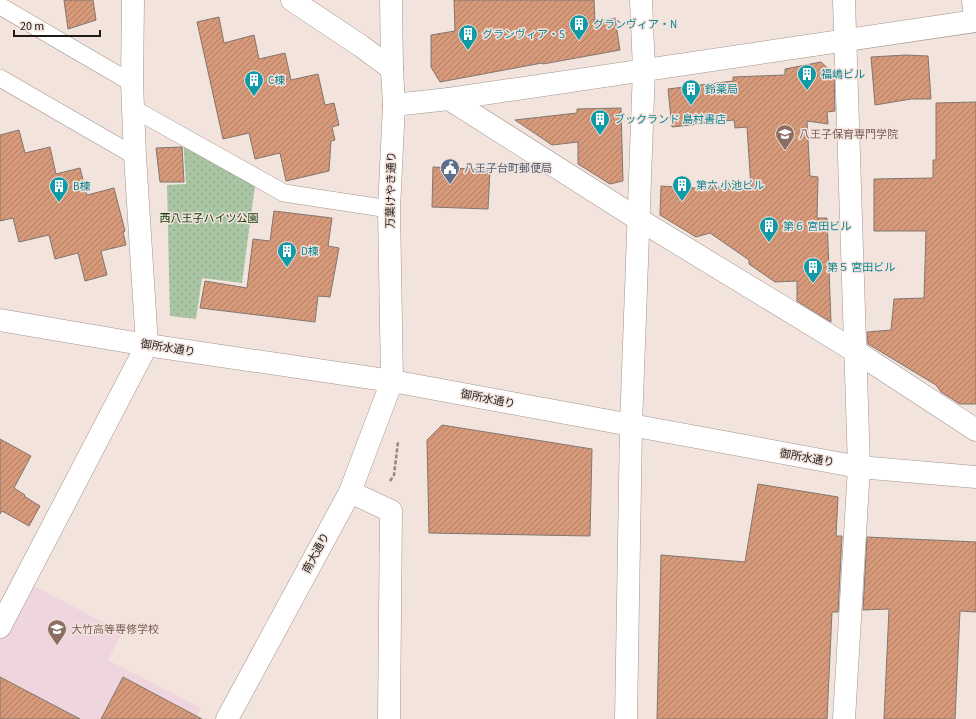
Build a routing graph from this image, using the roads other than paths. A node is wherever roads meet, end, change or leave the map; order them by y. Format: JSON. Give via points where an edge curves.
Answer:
{"nodes":[{"id":1,"x":133,"y":0,"type":"edge"},
{"id":2,"x":292,"y":0,"type":"edge"},
{"id":3,"x":391,"y":0,"type":"edge"},
{"id":4,"x":641,"y":0,"type":"edge"},
{"id":5,"x":844,"y":0,"type":"edge"},
{"id":6,"x":0,"y":6,"type":"edge"},
{"id":7,"x":975,"y":14,"type":"edge"},
{"id":8,"x":845,"y":40,"type":"junction"},
{"id":9,"x":392,"y":69,"type":"junction"},
{"id":10,"x":644,"y":69,"type":"junction"},
{"id":11,"x":0,"y":78,"type":"edge"},
{"id":12,"x":132,"y":83,"type":"junction"},
{"id":13,"x":449,"y":98,"type":"junction"},
{"id":14,"x":394,"y":105,"type":"junction"},
{"id":15,"x":134,"y":109,"type":"junction"},
{"id":16,"x":135,"y":156,"type":"junction"},
{"id":17,"x":390,"y":209,"type":"junction"},
{"id":18,"x":638,"y":219,"type":"junction"},
{"id":19,"x":0,"y":320,"type":"edge"},
{"id":20,"x":147,"y":345,"type":"junction"},
{"id":21,"x":855,"y":351,"type":"junction"},
{"id":22,"x":392,"y":381,"type":"junction"},
{"id":23,"x":631,"y":426,"type":"junction"},
{"id":24,"x":976,"y":430,"type":"edge"},
{"id":25,"x":858,"y":467,"type":"junction"},
{"id":26,"x":976,"y":477,"type":"edge"},
{"id":27,"x":350,"y":492,"type":"junction"},
{"id":28,"x":0,"y":627,"type":"edge"},
{"id":29,"x":227,"y":719,"type":"edge"},
{"id":30,"x":389,"y":719,"type":"edge"},
{"id":31,"x":626,"y":719,"type":"edge"},
{"id":32,"x":844,"y":719,"type":"edge"}],
"edges":[{"from":1,"to":12,"type":"street"},
{"from":2,"to":9,"type":"street"},
{"from":3,"to":9,"type":"street","name":"万葉けやき通り"},
{"from":4,"to":10,"type":"street"},
{"from":5,"to":8,"type":"street"},
{"from":6,"to":12,"type":"lane"},
{"from":7,"to":8,"type":"street"},
{"from":8,"to":10,"type":"street"},
{"from":8,"to":21,"type":"street"},
{"from":9,"to":14,"type":"street","name":"万葉けやき通り"},
{"from":10,"to":13,"type":"street"},
{"from":10,"to":18,"type":"street"},
{"from":11,"to":16,"type":"lane"},
{"from":12,"to":15,"type":"street"},
{"from":13,"to":14,"type":"street"},
{"from":13,"to":18,"type":"street"},
{"from":14,"to":17,"type":"street","name":"万葉けやき通り"},
{"from":15,"to":16,"type":"street"},
{"from":15,"to":17,"type":"lane","via":[[284,193]]},
{"from":16,"to":20,"type":"street"},
{"from":17,"to":22,"type":"street","name":"万葉けやき通り"},
{"from":18,"to":21,"type":"street"},
{"from":18,"to":23,"type":"street"},
{"from":19,"to":20,"type":"street","name":"御所水通り"},
{"from":20,"to":22,"type":"street","name":"御所水通り"},
{"from":20,"to":28,"type":"street"},
{"from":21,"to":24,"type":"street"},
{"from":21,"to":25,"type":"street"},
{"from":22,"to":23,"type":"street","name":"御所水通り"},
{"from":22,"to":27,"type":"street","name":"南大通り"},
{"from":23,"to":25,"type":"street","name":"御所水通り"},
{"from":23,"to":31,"type":"street"},
{"from":25,"to":26,"type":"street","name":"御所水通り"},
{"from":25,"to":32,"type":"street"},
{"from":27,"to":29,"type":"street","name":"南大通り"},
{"from":27,"to":30,"type":"street","via":[[391,511]]}]}
